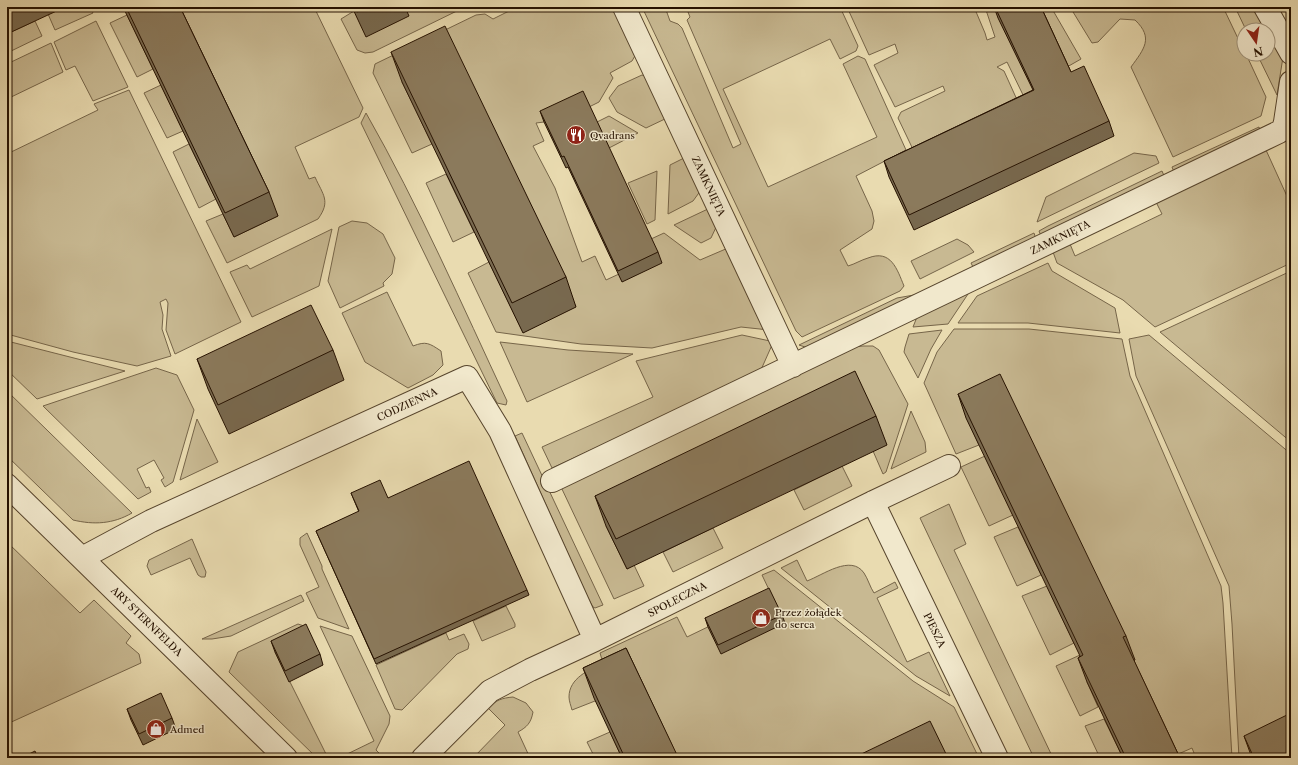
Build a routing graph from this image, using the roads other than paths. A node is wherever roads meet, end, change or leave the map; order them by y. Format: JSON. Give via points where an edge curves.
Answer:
{"nodes":[{"id":1,"x":624,"y":7,"type":"edge"},
{"id":2,"x":1265,"y":7,"type":"edge"},
{"id":3,"x":1291,"y":53,"type":"edge"},
{"id":4,"x":1291,"y":82,"type":"edge"},
{"id":5,"x":793,"y":366,"type":"junction"},
{"id":6,"x":949,"y":466,"type":"dead end"},
{"id":7,"x":552,"y":481,"type":"dead end"},
{"id":8,"x":7,"y":485,"type":"edge"},
{"id":9,"x":873,"y":502,"type":"junction"},
{"id":10,"x":82,"y":558,"type":"junction"},
{"id":11,"x":595,"y":640,"type":"junction"},
{"id":12,"x":286,"y":758,"type":"edge"},
{"id":13,"x":423,"y":758,"type":"edge"},
{"id":14,"x":997,"y":758,"type":"edge"}],
"edges":[{"from":1,"to":5,"type":"street","name":"ZAMKNIĘTA"},
{"from":2,"to":3,"type":"street"},
{"from":4,"to":5,"type":"street","name":"ZAMKNIĘTA","via":[[1283,129]]},
{"from":5,"to":7,"type":"street","name":"ZAMKNIĘTA"},
{"from":6,"to":9,"type":"street","name":"SPOŁECZNA"},
{"from":8,"to":10,"type":"street","name":"ARY STERNFELDA"},
{"from":9,"to":11,"type":"street","name":"SPOŁECZNA"},
{"from":9,"to":14,"type":"street","name":"PIESZA"},
{"from":10,"to":11,"type":"street","name":"CODZIENNA","via":[[151,521],[467,377],[500,431]]},
{"from":10,"to":12,"type":"street","name":"ARY STERNFELDA"},
{"from":11,"to":13,"type":"street","name":"SPOŁECZNA","via":[[490,691]]}]}
